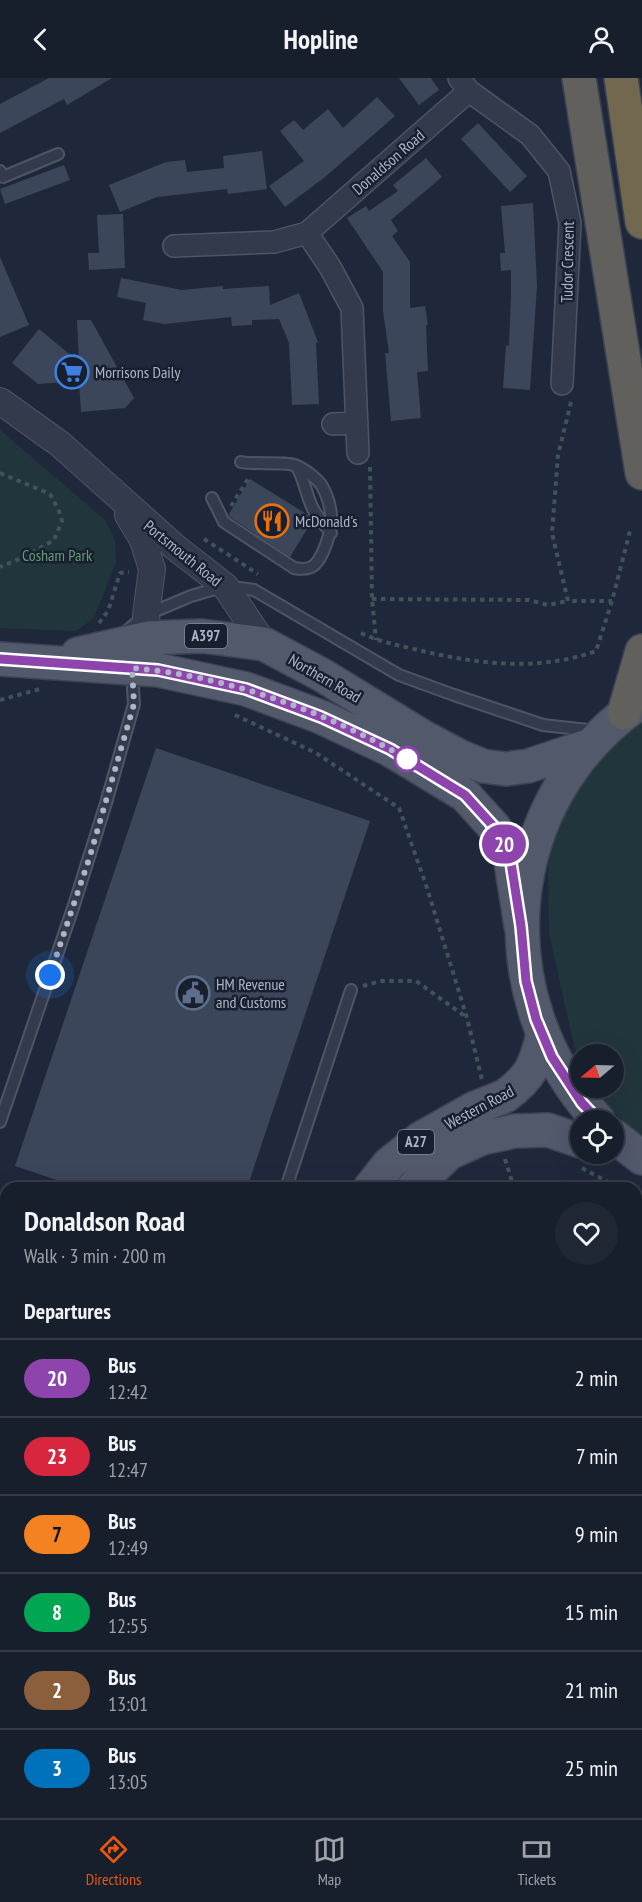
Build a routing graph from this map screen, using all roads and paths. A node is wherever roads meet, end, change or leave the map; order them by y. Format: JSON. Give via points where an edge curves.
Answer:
{"nodes":[{"id":1,"x":579,"y":78,"type":"edge"},
{"id":2,"x":621,"y":78,"type":"edge"},
{"id":3,"x":464,"y":85,"type":"edge"},
{"id":4,"x":58,"y":154,"type":"dead end"},
{"id":5,"x":0,"y":171,"type":"edge"},
{"id":6,"x":642,"y":222,"type":"edge"},
{"id":7,"x":307,"y":233,"type":"junction"},
{"id":8,"x":174,"y":246,"type":"dead end"},
{"id":9,"x":562,"y":384,"type":"joint"},
{"id":10,"x":0,"y":401,"type":"edge"},
{"id":11,"x":333,"y":423,"type":"dead end"},
{"id":12,"x":357,"y":423,"type":"junction"},
{"id":13,"x":358,"y":453,"type":"joint"},
{"id":14,"x":241,"y":462,"type":"dead end"},
{"id":15,"x":295,"y":465,"type":"junction"},
{"id":16,"x":0,"y":473,"type":"edge"},
{"id":17,"x":642,"y":473,"type":"edge"},
{"id":18,"x":116,"y":497,"type":"junction"},
{"id":19,"x":212,"y":498,"type":"dead end"},
{"id":20,"x":630,"y":531,"type":"dead end"},
{"id":21,"x":332,"y":533,"type":"junction"},
{"id":22,"x":184,"y":540,"type":"junction"},
{"id":23,"x":0,"y":567,"type":"edge"},
{"id":24,"x":152,"y":569,"type":"junction"},
{"id":25,"x":267,"y":580,"type":"dead end"},
{"id":26,"x":225,"y":586,"type":"junction"},
{"id":27,"x":372,"y":599,"type":"junction"},
{"id":28,"x":568,"y":601,"type":"junction"},
{"id":29,"x":612,"y":601,"type":"junction"},
{"id":30,"x":147,"y":626,"type":"junction"},
{"id":31,"x":355,"y":630,"type":"dead end"},
{"id":32,"x":100,"y":638,"type":"junction"},
{"id":33,"x":376,"y":640,"type":"junction"},
{"id":34,"x":264,"y":644,"type":"junction"},
{"id":35,"x":642,"y":651,"type":"edge"},
{"id":36,"x":0,"y":659,"type":"edge"},
{"id":37,"x":145,"y":669,"type":"junction"},
{"id":38,"x":45,"y":674,"type":"junction"},
{"id":39,"x":0,"y":700,"type":"edge"},
{"id":40,"x":230,"y":713,"type":"dead end"},
{"id":41,"x":615,"y":723,"type":"edge"},
{"id":42,"x":521,"y":926,"type":"junction"},
{"id":43,"x":351,"y":990,"type":"joint"},
{"id":44,"x":467,"y":1018,"type":"junction"},
{"id":45,"x":543,"y":1035,"type":"junction"},
{"id":46,"x":589,"y":1110,"type":"edge"},
{"id":47,"x":494,"y":1119,"type":"junction"},
{"id":48,"x":0,"y":1122,"type":"edge"},
{"id":49,"x":570,"y":1138,"type":"edge"},
{"id":50,"x":624,"y":1145,"type":"edge"},
{"id":51,"x":624,"y":1155,"type":"edge"},
{"id":52,"x":642,"y":1160,"type":"edge"},
{"id":53,"x":288,"y":1182,"type":"edge"},
{"id":54,"x":375,"y":1182,"type":"edge"},
{"id":55,"x":419,"y":1182,"type":"edge"},
{"id":56,"x":512,"y":1182,"type":"edge"}],
"edges":[{"from":1,"to":17,"type":"highway"},
{"from":2,"to":6,"type":"highway"},
{"from":3,"to":7,"type":"street","name":"Donaldson Road"},
{"from":3,"to":9,"type":"street","name":"Tudor Crescent","via":[[530,135],[559,171],[570,223]]},
{"from":4,"to":5,"type":"lane","via":[[3,177]]},
{"from":7,"to":8,"type":"street","name":"Donaldson Road","via":[[274,242]]},
{"from":7,"to":12,"type":"street","via":[[352,308]]},
{"from":9,"to":28,"type":"path","via":[[574,387],[558,455],[552,533]]},
{"from":10,"to":18,"type":"street","name":"Portsmouth Road","via":[[60,444]]},
{"from":11,"to":12,"type":"street"},
{"from":12,"to":13,"type":"street"},
{"from":13,"to":27,"type":"path","via":[[370,453]]},
{"from":14,"to":15,"type":"lane"},
{"from":15,"to":21,"type":"lane","via":[[314,511]]},
{"from":15,"to":21,"type":"lane","via":[[321,483],[330,505]]},
{"from":16,"to":23,"type":"path","via":[[50,494],[62,521],[54,540]]},
{"from":18,"to":22,"type":"street","name":"Portsmouth Road"},
{"from":18,"to":24,"type":"street","name":"Portsmouth Road","via":[[143,540]]},
{"from":19,"to":21,"type":"lane","via":[[224,522],[294,568],[306,570],[317,564]]},
{"from":20,"to":29,"type":"path"},
{"from":22,"to":25,"type":"path"},
{"from":22,"to":26,"type":"street","name":"Portsmouth Road"},
{"from":24,"to":30,"type":"street","name":"Portsmouth Road"},
{"from":24,"to":32,"type":"path","via":[[120,573]]},
{"from":26,"to":30,"type":"lane","via":[[190,596]]},
{"from":26,"to":34,"type":"street","name":"Portsmouth Road"},
{"from":26,"to":41,"type":"lane","via":[[254,590],[399,675],[454,695],[543,724]]},
{"from":27,"to":28,"type":"path","via":[[529,600],[548,606]]},
{"from":27,"to":33,"type":"path"},
{"from":28,"to":29,"type":"path"},
{"from":29,"to":33,"type":"path","via":[[596,651],[572,659],[515,664],[462,661]]},
{"from":30,"to":32,"type":"main road","name":"Northern Road","number":"A397"},
{"from":30,"to":34,"type":"main road","name":"Northern Road","number":"A397"},
{"from":30,"to":37,"type":"street","name":"Portsmouth Road"},
{"from":31,"to":33,"type":"path"},
{"from":32,"to":38,"type":"main road","name":"Northern Road","number":"A397"},
{"from":34,"to":41,"type":"main road","name":"Northern Road","number":"A397","via":[[425,738],[483,766],[528,766]]},
{"from":35,"to":41,"type":"highway"},
{"from":36,"to":38,"type":"main road","name":"Northern Road","number":"A397"},
{"from":37,"to":38,"type":"main road","name":"Northern Road","number":"A397"},
{"from":37,"to":42,"type":"main road","name":"Northern Road","number":"A397","via":[[246,689],[321,717],[390,749],[465,795],[509,850]]},
{"from":37,"to":48,"type":"lane","via":[[74,905]]},
{"from":38,"to":39,"type":"path"},
{"from":40,"to":44,"type":"path","via":[[316,753],[399,808]]},
{"from":41,"to":42,"type":"main road","via":[[573,767],[554,798],[527,871]]},
{"from":42,"to":45,"type":"main road","via":[[526,981]]},
{"from":43,"to":44,"type":"path","via":[[381,981],[416,981]]},
{"from":43,"to":53,"type":"lane"},
{"from":44,"to":47,"type":"path"},
{"from":45,"to":46,"type":"main road","via":[[552,1057]]},
{"from":45,"to":47,"type":"main road","name":"Western Road","number":"A27","via":[[535,1063]]},
{"from":47,"to":49,"type":"main road","name":"Western Road","number":"A27"},
{"from":47,"to":54,"type":"main road","name":"Western Road","number":"A27","via":[[420,1139],[389,1164]]},
{"from":47,"to":55,"type":"main road","name":"Western Road","number":"A27"},
{"from":47,"to":56,"type":"path"},
{"from":50,"to":52,"type":"main road"},
{"from":51,"to":52,"type":"main road"}]}
